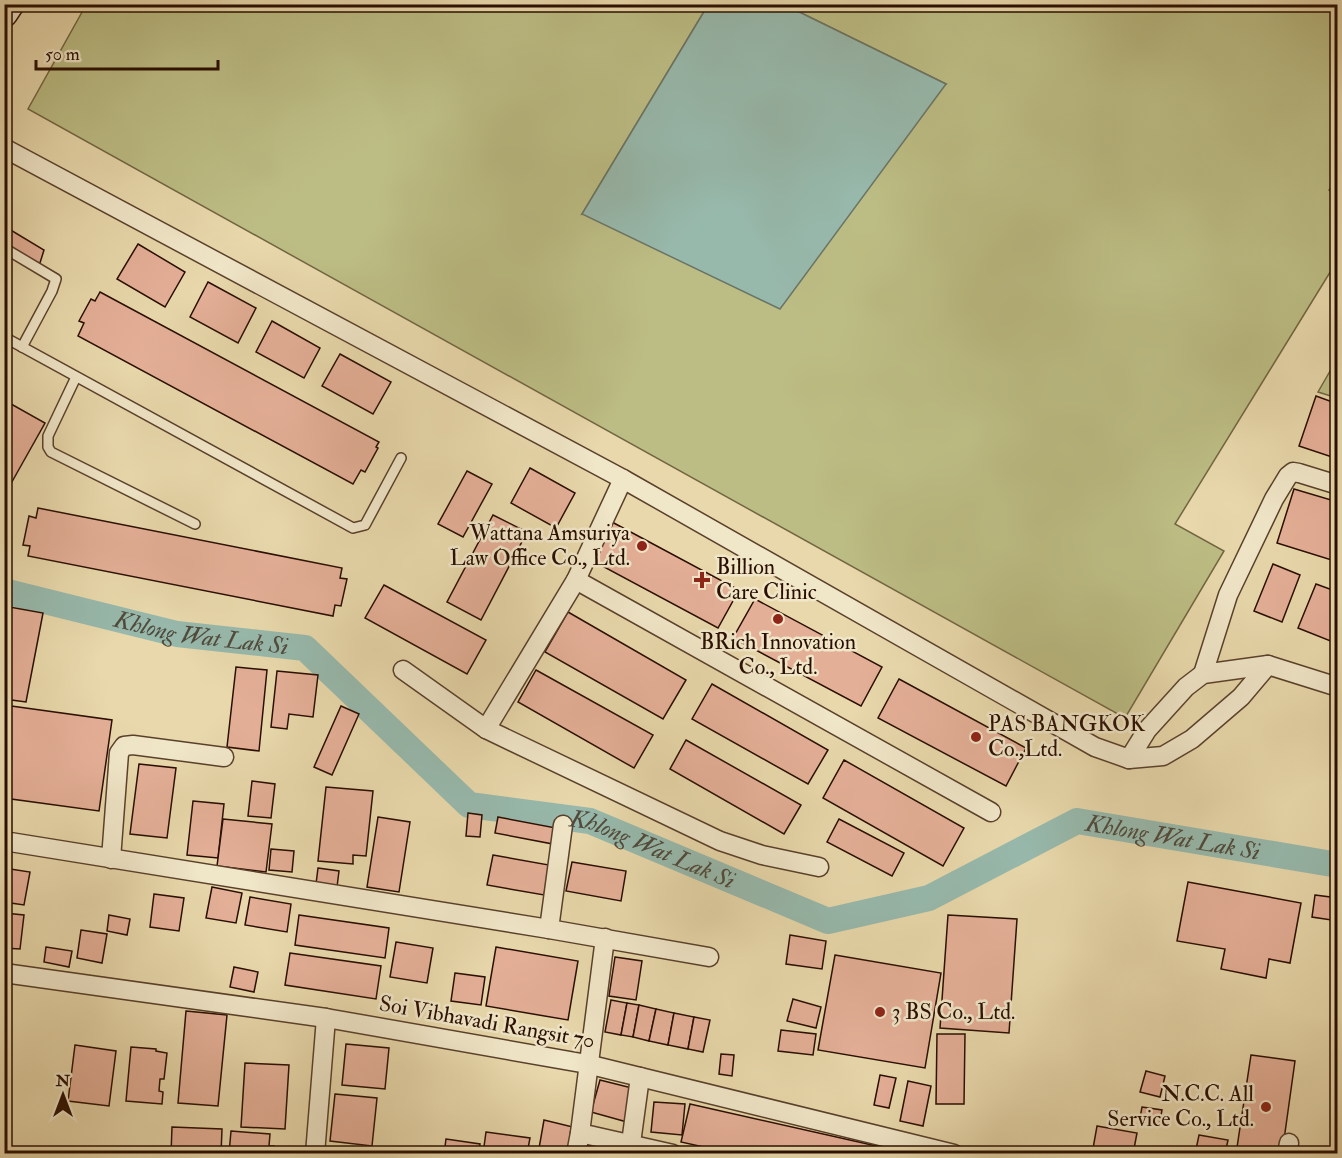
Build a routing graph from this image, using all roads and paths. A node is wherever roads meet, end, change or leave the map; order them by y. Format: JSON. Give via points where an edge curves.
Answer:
{"nodes":[{"id":1,"x":10,"y":4,"type":"edge"},
{"id":2,"x":4,"y":13,"type":"edge"},
{"id":3,"x":4,"y":148,"type":"edge"},
{"id":4,"x":4,"y":248,"type":"edge"},
{"id":5,"x":4,"y":337,"type":"edge"},
{"id":6,"x":22,"y":347,"type":"junction"},
{"id":7,"x":76,"y":377,"type":"junction"},
{"id":8,"x":401,"y":458,"type":"dead end"},
{"id":9,"x":623,"y":479,"type":"junction"},
{"id":10,"x":1338,"y":485,"type":"edge"},
{"id":11,"x":195,"y":524,"type":"dead end"},
{"id":12,"x":576,"y":580,"type":"junction"},
{"id":13,"x":1268,"y":665,"type":"junction"},
{"id":14,"x":403,"y":670,"type":"dead end"},
{"id":15,"x":1203,"y":674,"type":"junction"},
{"id":16,"x":1338,"y":687,"type":"edge"},
{"id":17,"x":486,"y":729,"type":"junction"},
{"id":18,"x":224,"y":757,"type":"dead end"},
{"id":19,"x":1129,"y":759,"type":"junction"},
{"id":20,"x":991,"y":812,"type":"dead end"},
{"id":21,"x":562,"y":825,"type":"dead end"},
{"id":22,"x":4,"y":841,"type":"edge"},
{"id":23,"x":111,"y":859,"type":"junction"},
{"id":24,"x":819,"y":867,"type":"dead end"},
{"id":25,"x":549,"y":929,"type":"junction"},
{"id":26,"x":605,"y":938,"type":"junction"},
{"id":27,"x":709,"y":957,"type":"dead end"},
{"id":28,"x":4,"y":973,"type":"edge"},
{"id":29,"x":326,"y":1018,"type":"junction"},
{"id":30,"x":587,"y":1064,"type":"junction"},
{"id":31,"x":640,"y":1077,"type":"junction"},
{"id":32,"x":580,"y":1133,"type":"junction"},
{"id":33,"x":631,"y":1143,"type":"junction"},
{"id":34,"x":315,"y":1154,"type":"edge"},
{"id":35,"x":576,"y":1154,"type":"edge"},
{"id":36,"x":673,"y":1154,"type":"edge"},
{"id":37,"x":954,"y":1154,"type":"edge"}],
"edges":[{"from":1,"to":2,"type":"main road"},
{"from":3,"to":9,"type":"street"},
{"from":4,"to":6,"type":"lane","via":[[54,276],[56,281]]},
{"from":5,"to":6,"type":"lane"},
{"from":6,"to":7,"type":"lane"},
{"from":7,"to":8,"type":"lane","via":[[353,528],[365,525]]},
{"from":7,"to":11,"type":"lane","via":[[48,436],[51,452]]},
{"from":9,"to":12,"type":"street"},
{"from":9,"to":19,"type":"street","via":[[1095,747]]},
{"from":10,"to":15,"type":"street","via":[[1299,473],[1288,476],[1228,595]]},
{"from":12,"to":17,"type":"street"},
{"from":12,"to":20,"type":"street"},
{"from":13,"to":15,"type":"street"},
{"from":13,"to":16,"type":"street"},
{"from":13,"to":19,"type":"street","via":[[1241,697],[1192,739],[1163,756]]},
{"from":14,"to":17,"type":"street"},
{"from":15,"to":19,"type":"street","via":[[1186,687],[1148,730]]},
{"from":17,"to":24,"type":"street","via":[[720,841]]},
{"from":18,"to":23,"type":"street","via":[[124,746],[119,753]]},
{"from":21,"to":25,"type":"street"},
{"from":22,"to":23,"type":"street"},
{"from":23,"to":25,"type":"street"},
{"from":25,"to":26,"type":"street"},
{"from":26,"to":27,"type":"street"},
{"from":26,"to":30,"type":"street"},
{"from":28,"to":29,"type":"street","name":"Soi Vibhavadi Rangsit 70"},
{"from":29,"to":30,"type":"street","name":"Soi Vibhavadi Rangsit 70"},
{"from":29,"to":34,"type":"street"},
{"from":30,"to":31,"type":"street","name":"Soi Vibhavadi Rangsit 70"},
{"from":30,"to":32,"type":"street"},
{"from":31,"to":33,"type":"street"},
{"from":31,"to":37,"type":"street","name":"Soi Vibhavadi Rangsit 70"},
{"from":32,"to":33,"type":"street"},
{"from":32,"to":35,"type":"street"},
{"from":33,"to":36,"type":"street"}]}
